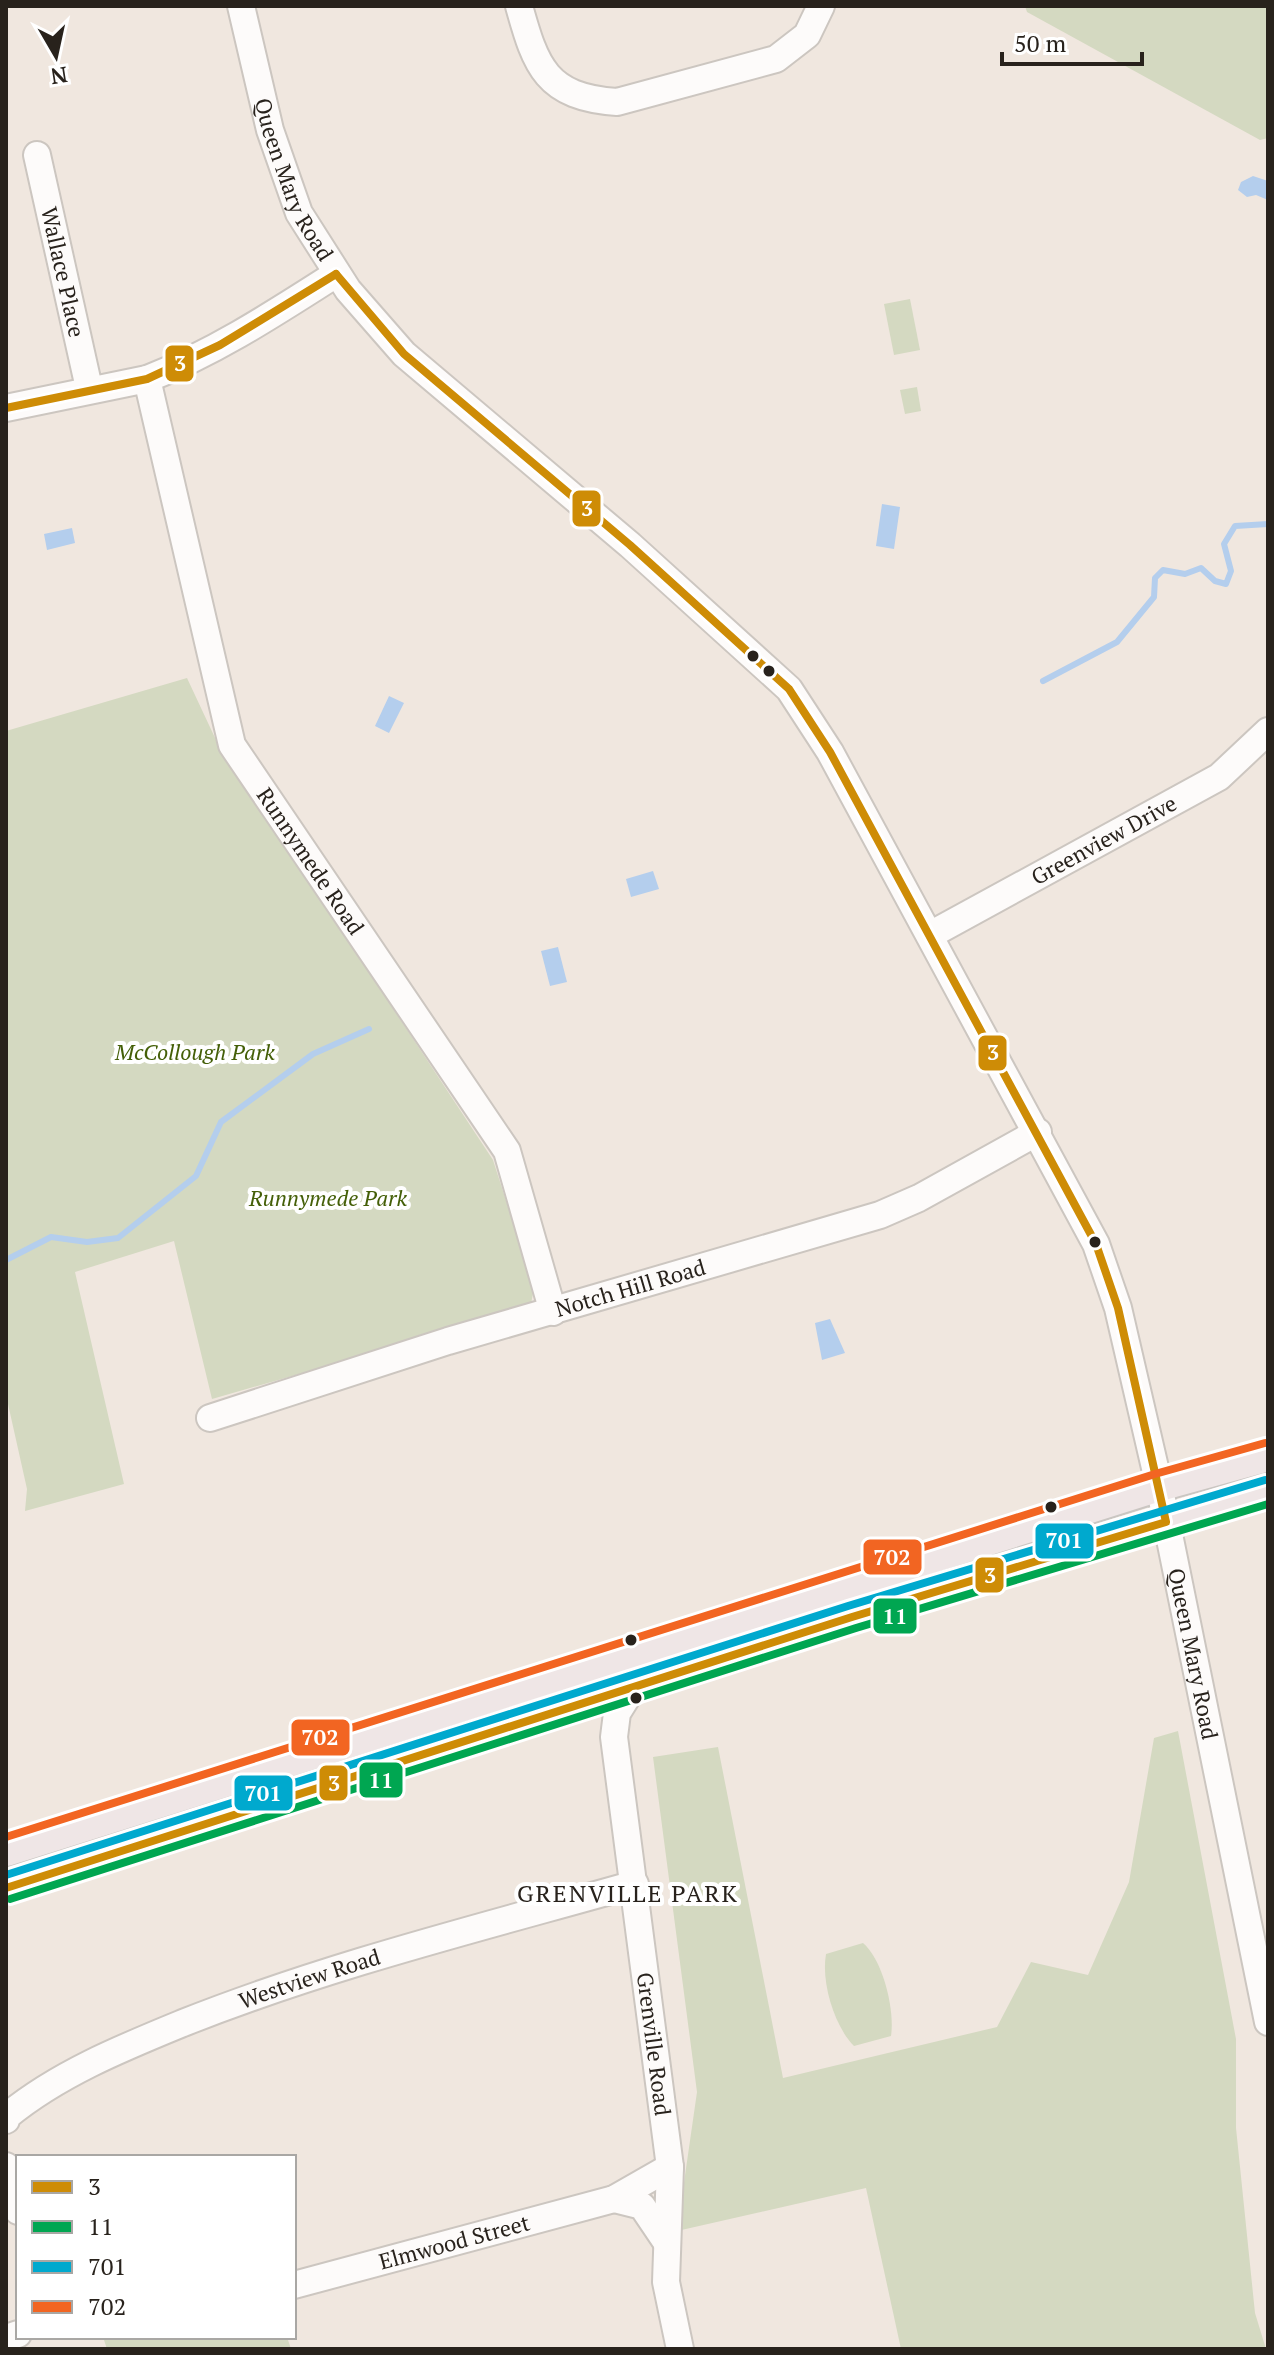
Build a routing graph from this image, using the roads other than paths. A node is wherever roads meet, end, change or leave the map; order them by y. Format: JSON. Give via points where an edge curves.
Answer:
{"nodes":[{"id":1,"x":241,"y":6,"type":"edge"},
{"id":2,"x":519,"y":6,"type":"edge"},
{"id":3,"x":821,"y":6,"type":"edge"},
{"id":4,"x":37,"y":155,"type":"dead end"},
{"id":5,"x":336,"y":274,"type":"junction"},
{"id":6,"x":147,"y":379,"type":"junction"},
{"id":7,"x":89,"y":388,"type":"junction"},
{"id":8,"x":6,"y":408,"type":"edge"},
{"id":9,"x":1268,"y":731,"type":"edge"},
{"id":10,"x":930,"y":935,"type":"junction"},
{"id":11,"x":1038,"y":1132,"type":"junction"},
{"id":12,"x":553,"y":1312,"type":"junction"},
{"id":13,"x":210,"y":1418,"type":"dead end"},
{"id":14,"x":1268,"y":1455,"type":"edge"},
{"id":15,"x":1159,"y":1485,"type":"junction"},
{"id":16,"x":1268,"y":1491,"type":"edge"},
{"id":17,"x":1166,"y":1522,"type":"junction"},
{"id":18,"x":632,"y":1689,"type":"junction"},
{"id":19,"x":562,"y":1711,"type":"junction"},
{"id":20,"x":614,"y":1737,"type":"junction"},
{"id":21,"x":6,"y":1850,"type":"edge"},
{"id":22,"x":635,"y":1884,"type":"junction"},
{"id":23,"x":6,"y":1888,"type":"edge"},
{"id":24,"x":1268,"y":2022,"type":"edge"},
{"id":25,"x":6,"y":2120,"type":"edge"},
{"id":26,"x":6,"y":2166,"type":"edge"},
{"id":27,"x":670,"y":2167,"type":"junction"},
{"id":28,"x":614,"y":2199,"type":"junction"},
{"id":29,"x":16,"y":2204,"type":"edge"},
{"id":30,"x":667,"y":2243,"type":"junction"},
{"id":31,"x":296,"y":2284,"type":"edge"},
{"id":32,"x":680,"y":2349,"type":"edge"}],
"edges":[{"from":1,"to":5,"type":"street","name":"Queen Mary Road","via":[[270,130],[299,213]]},
{"from":2,"to":3,"type":"street","via":[[533,57],[558,86],[590,100],[617,102],[776,59],[807,35]]},
{"from":4,"to":7,"type":"street","name":"Wallace Place"},
{"from":5,"to":6,"type":"street","via":[[259,323]]},
{"from":5,"to":10,"type":"street","name":"Queen Mary Road","via":[[404,354],[630,545],[789,689],[830,752]]},
{"from":6,"to":7,"type":"street"},
{"from":6,"to":12,"type":"street","name":"Runnymede Road","via":[[232,745],[507,1151]]},
{"from":7,"to":8,"type":"street"},
{"from":9,"to":10,"type":"street","name":"Greenview Drive","via":[[1219,777]]},
{"from":10,"to":11,"type":"street","name":"Queen Mary Road"},
{"from":11,"to":12,"type":"street","name":"Notch Hill Road","via":[[880,1215]]},
{"from":11,"to":15,"type":"street","name":"Queen Mary Road","via":[[1111,1281]]},
{"from":12,"to":13,"type":"street","name":"Notch Hill Road"},
{"from":14,"to":15,"type":"main road"},
{"from":15,"to":17,"type":"street","name":"Queen Mary Road"},
{"from":15,"to":21,"type":"main road"},
{"from":16,"to":17,"type":"main road"},
{"from":17,"to":18,"type":"main road"},
{"from":17,"to":24,"type":"street","name":"Queen Mary Road"},
{"from":18,"to":19,"type":"main road"},
{"from":18,"to":20,"type":"street","name":"Grenville Road","via":[[617,1713]]},
{"from":19,"to":20,"type":"street","via":[[593,1713]]},
{"from":19,"to":23,"type":"main road"},
{"from":20,"to":22,"type":"street","name":"Grenville Road"},
{"from":22,"to":25,"type":"street","name":"Westview Road","via":[[273,1987],[126,2046],[35,2093]]},
{"from":22,"to":27,"type":"street","name":"Grenville Road"},
{"from":26,"to":29,"type":"street"},
{"from":27,"to":28,"type":"street","name":"Elmwood Street"},
{"from":27,"to":30,"type":"street","name":"Grenville Road"},
{"from":28,"to":30,"type":"street","via":[[642,2206]]},
{"from":28,"to":31,"type":"street","name":"Elmwood Street"},
{"from":30,"to":32,"type":"street","name":"Grenville Road","via":[[666,2282]]}]}
